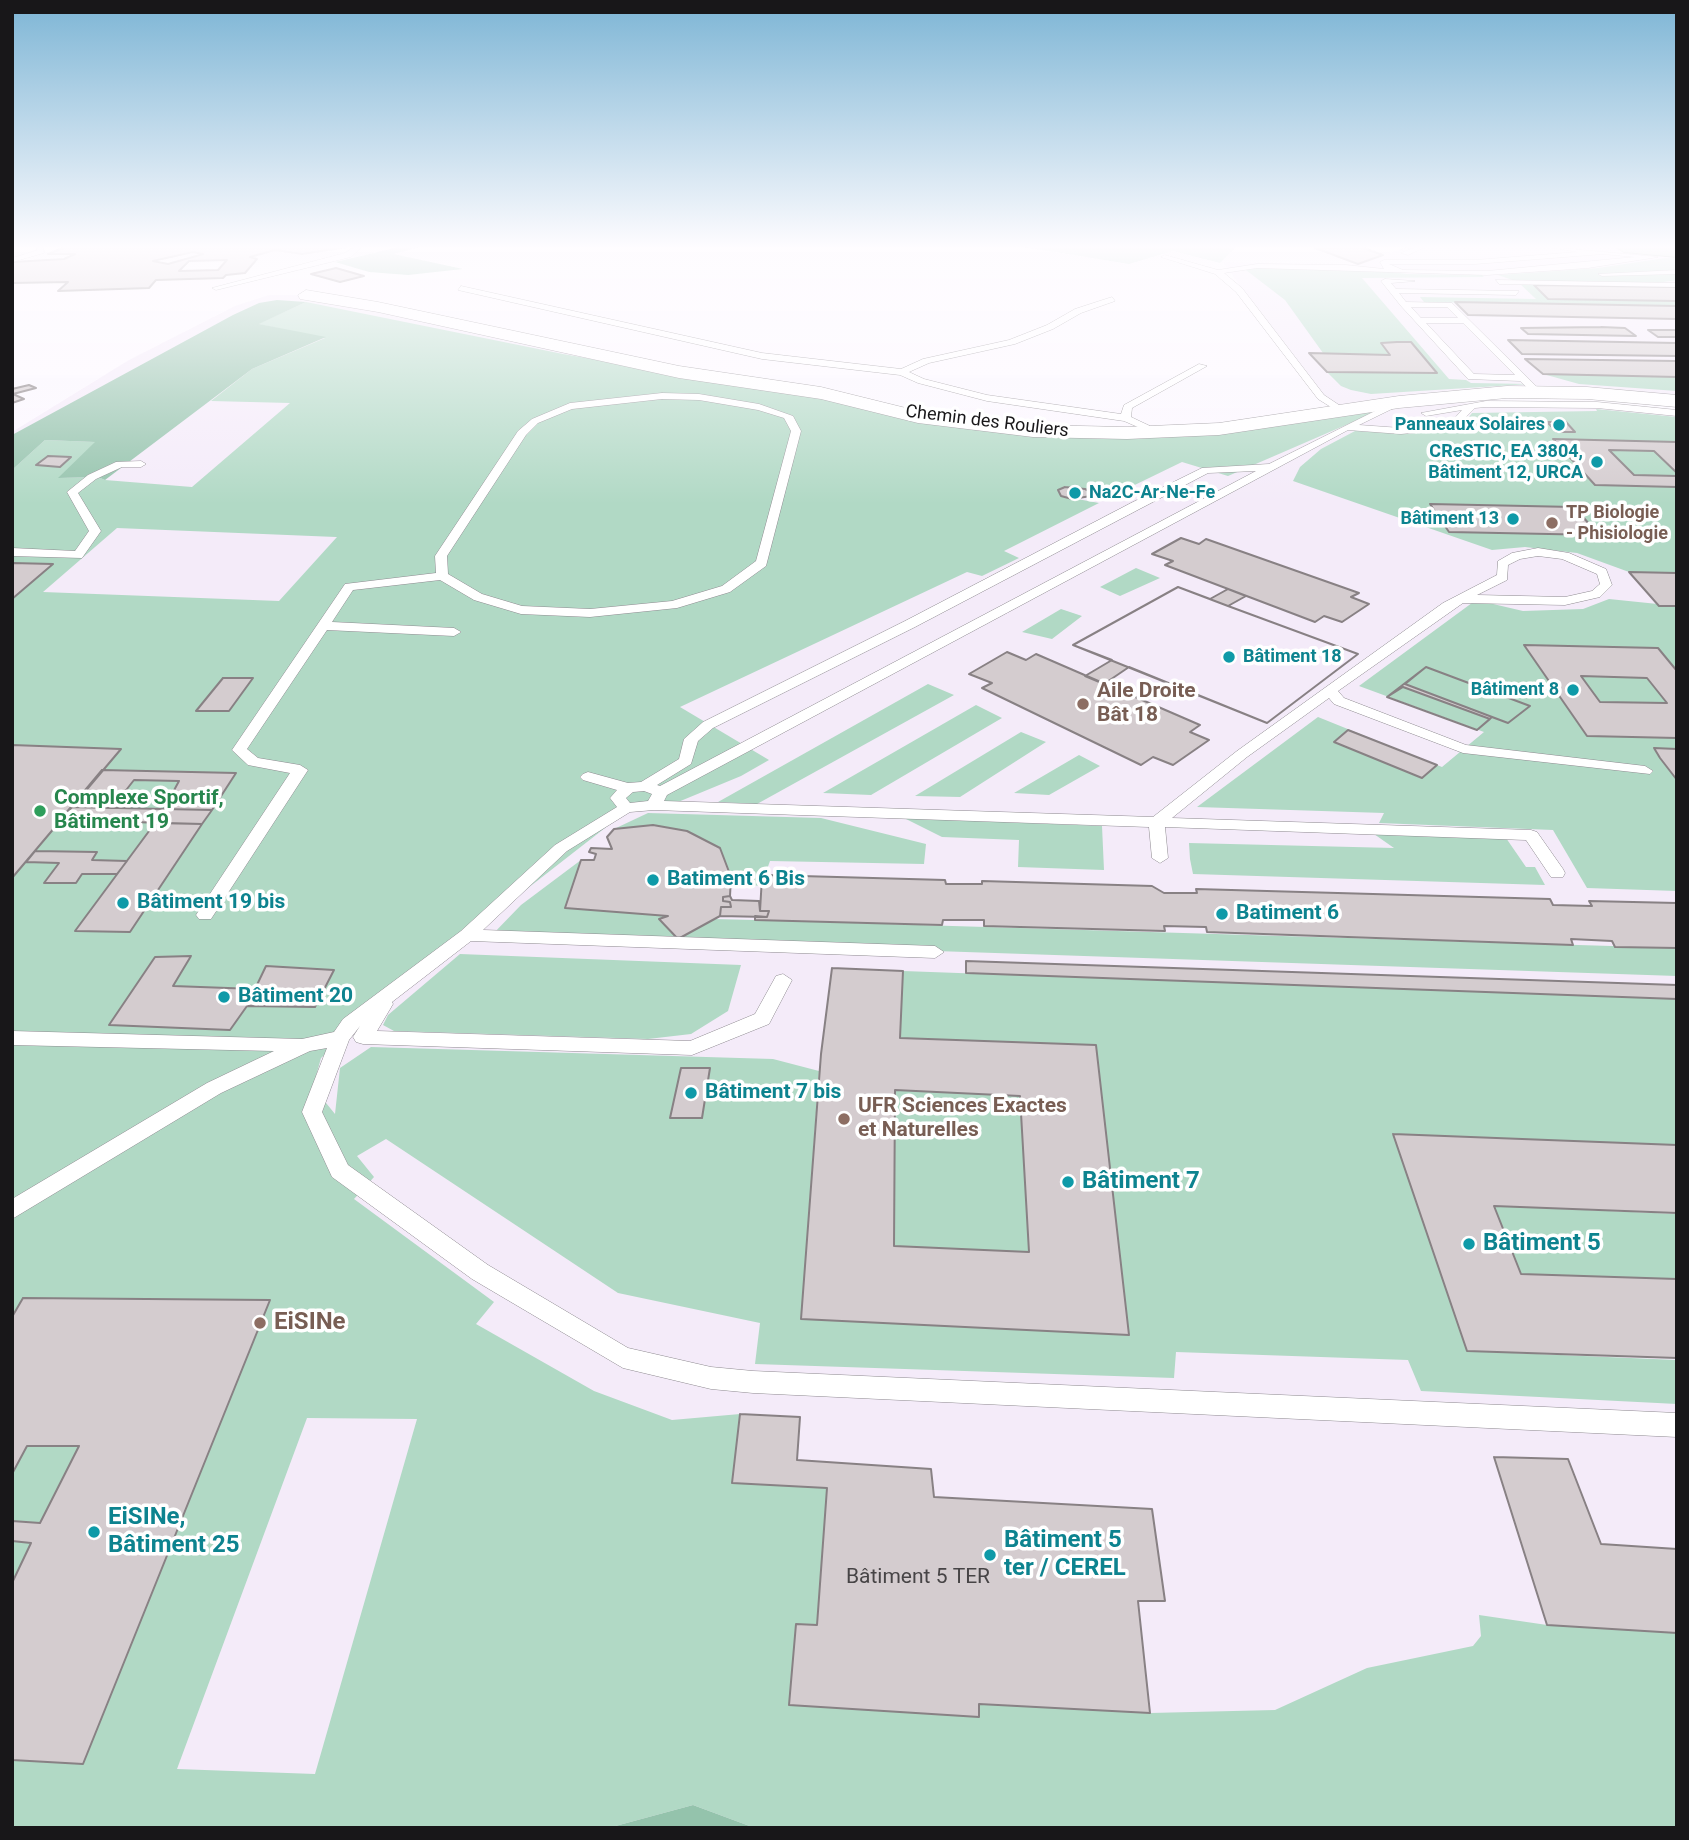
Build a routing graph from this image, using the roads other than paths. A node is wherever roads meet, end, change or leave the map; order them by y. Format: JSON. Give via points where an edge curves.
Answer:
{"nodes":[{"id":1,"x":498,"y":333,"type":"edge"},
{"id":2,"x":660,"y":333,"type":"edge"},
{"id":3,"x":1035,"y":333,"type":"edge"},
{"id":4,"x":1272,"y":333,"type":"edge"},
{"id":5,"x":1431,"y":333,"type":"edge"},
{"id":6,"x":1477,"y":333,"type":"edge"},
{"id":7,"x":1202,"y":366,"type":"dead end"},
{"id":8,"x":902,"y":372,"type":"junction"},
{"id":9,"x":1529,"y":385,"type":"junction"},
{"id":10,"x":1677,"y":401,"type":"edge"},
{"id":11,"x":1472,"y":405,"type":"junction"},
{"id":12,"x":1426,"y":413,"type":"dead end"},
{"id":13,"x":1677,"y":413,"type":"edge"},
{"id":14,"x":1126,"y":418,"type":"junction"},
{"id":15,"x":1344,"y":419,"type":"junction"},
{"id":16,"x":1146,"y":433,"type":"junction"},
{"id":17,"x":141,"y":464,"type":"dead end"},
{"id":18,"x":1274,"y":467,"type":"junction"},
{"id":19,"x":12,"y":552,"type":"edge"},
{"id":20,"x":442,"y":576,"type":"junction"},
{"id":21,"x":1464,"y":599,"type":"junction"},
{"id":22,"x":324,"y":625,"type":"junction"},
{"id":23,"x":454,"y":632,"type":"dead end"},
{"id":24,"x":1331,"y":692,"type":"junction"},
{"id":25,"x":1645,"y":771,"type":"dead end"},
{"id":26,"x":589,"y":777,"type":"dead end"},
{"id":27,"x":645,"y":786,"type":"junction"},
{"id":28,"x":627,"y":798,"type":"junction"},
{"id":29,"x":657,"y":799,"type":"junction"},
{"id":30,"x":1157,"y":822,"type":"junction"},
{"id":31,"x":1160,"y":858,"type":"dead end"},
{"id":32,"x":1558,"y":873,"type":"dead end"},
{"id":33,"x":205,"y":915,"type":"dead end"},
{"id":34,"x":467,"y":935,"type":"junction"},
{"id":35,"x":934,"y":952,"type":"dead end"},
{"id":36,"x":783,"y":980,"type":"dead end"},
{"id":37,"x":387,"y":998,"type":"junction"},
{"id":38,"x":12,"y":1038,"type":"edge"},
{"id":39,"x":340,"y":1038,"type":"junction"},
{"id":40,"x":306,"y":1045,"type":"junction"},
{"id":41,"x":12,"y":1210,"type":"edge"},
{"id":42,"x":1677,"y":1425,"type":"edge"}],
"edges":[{"from":1,"to":16,"type":"street","name":"Chemin des Rouliers","via":[[679,372],[821,393],[918,417],[1033,431]]},
{"from":2,"to":8,"type":"lane","via":[[762,356]]},
{"from":3,"to":8,"type":"lane","via":[[926,361]]},
{"from":4,"to":15,"type":"lane","via":[[1321,397]]},
{"from":5,"to":9,"type":"lane","via":[[1471,377]]},
{"from":6,"to":9,"type":"lane"},
{"from":7,"to":14,"type":"lane","via":[[1127,407]]},
{"from":8,"to":14,"type":"lane","via":[[986,398]]},
{"from":9,"to":10,"type":"street","name":"Chemin des Rouliers"},
{"from":9,"to":15,"type":"street","name":"Chemin des Rouliers","via":[[1399,402]]},
{"from":11,"to":12,"type":"lane"},
{"from":11,"to":13,"type":"lane","via":[[1597,405]]},
{"from":11,"to":15,"type":"lane","via":[[1456,422],[1443,427],[1401,431]]},
{"from":14,"to":16,"type":"lane","via":[[1144,426]]},
{"from":15,"to":16,"type":"street","name":"Chemin des Rouliers"},
{"from":15,"to":18,"type":"lane"},
{"from":17,"to":19,"type":"lane","via":[[120,464],[72,492],[96,531],[78,555]]},
{"from":18,"to":27,"type":"lane","via":[[1206,470],[1135,505],[927,616],[708,724],[691,739],[686,761]]},
{"from":18,"to":29,"type":"lane"},
{"from":20,"to":20,"type":"lane","via":[[478,597],[521,610],[590,614],[673,606],[726,589],[762,563],[796,431],[788,416],[699,397],[662,396],[570,406],[535,421],[522,433],[441,556]]},
{"from":20,"to":22,"type":"lane","via":[[349,587]]},
{"from":21,"to":21,"type":"lane","via":[[1565,601],[1596,594],[1606,586],[1602,572],[1587,563],[1538,552],[1516,555],[1502,564],[1503,577]]},
{"from":21,"to":24,"type":"lane","via":[[1447,606]]},
{"from":22,"to":23,"type":"lane"},
{"from":22,"to":33,"type":"lane","via":[[239,750],[253,762],[300,771]]},
{"from":24,"to":25,"type":"lane","via":[[1339,701],[1463,750]]},
{"from":24,"to":30,"type":"lane","via":[[1242,754]]},
{"from":26,"to":28,"type":"lane"},
{"from":27,"to":28,"type":"lane"},
{"from":27,"to":29,"type":"lane"},
{"from":28,"to":29,"type":"lane"},
{"from":28,"to":34,"type":"lane","via":[[561,848]]},
{"from":29,"to":30,"type":"lane"},
{"from":30,"to":31,"type":"lane"},
{"from":30,"to":32,"type":"lane","via":[[1531,835]]},
{"from":34,"to":35,"type":"lane"},
{"from":34,"to":37,"type":"lane"},
{"from":36,"to":37,"type":"lane","via":[[762,1018],[692,1048],[363,1037]]},
{"from":37,"to":39,"type":"lane","via":[[350,1024]]},
{"from":38,"to":40,"type":"lane"},
{"from":39,"to":40,"type":"lane"},
{"from":39,"to":42,"type":"lane","via":[[312,1112],[340,1171],[480,1272],[623,1357],[711,1378],[753,1382]]},
{"from":40,"to":41,"type":"lane","via":[[214,1088]]}]}
